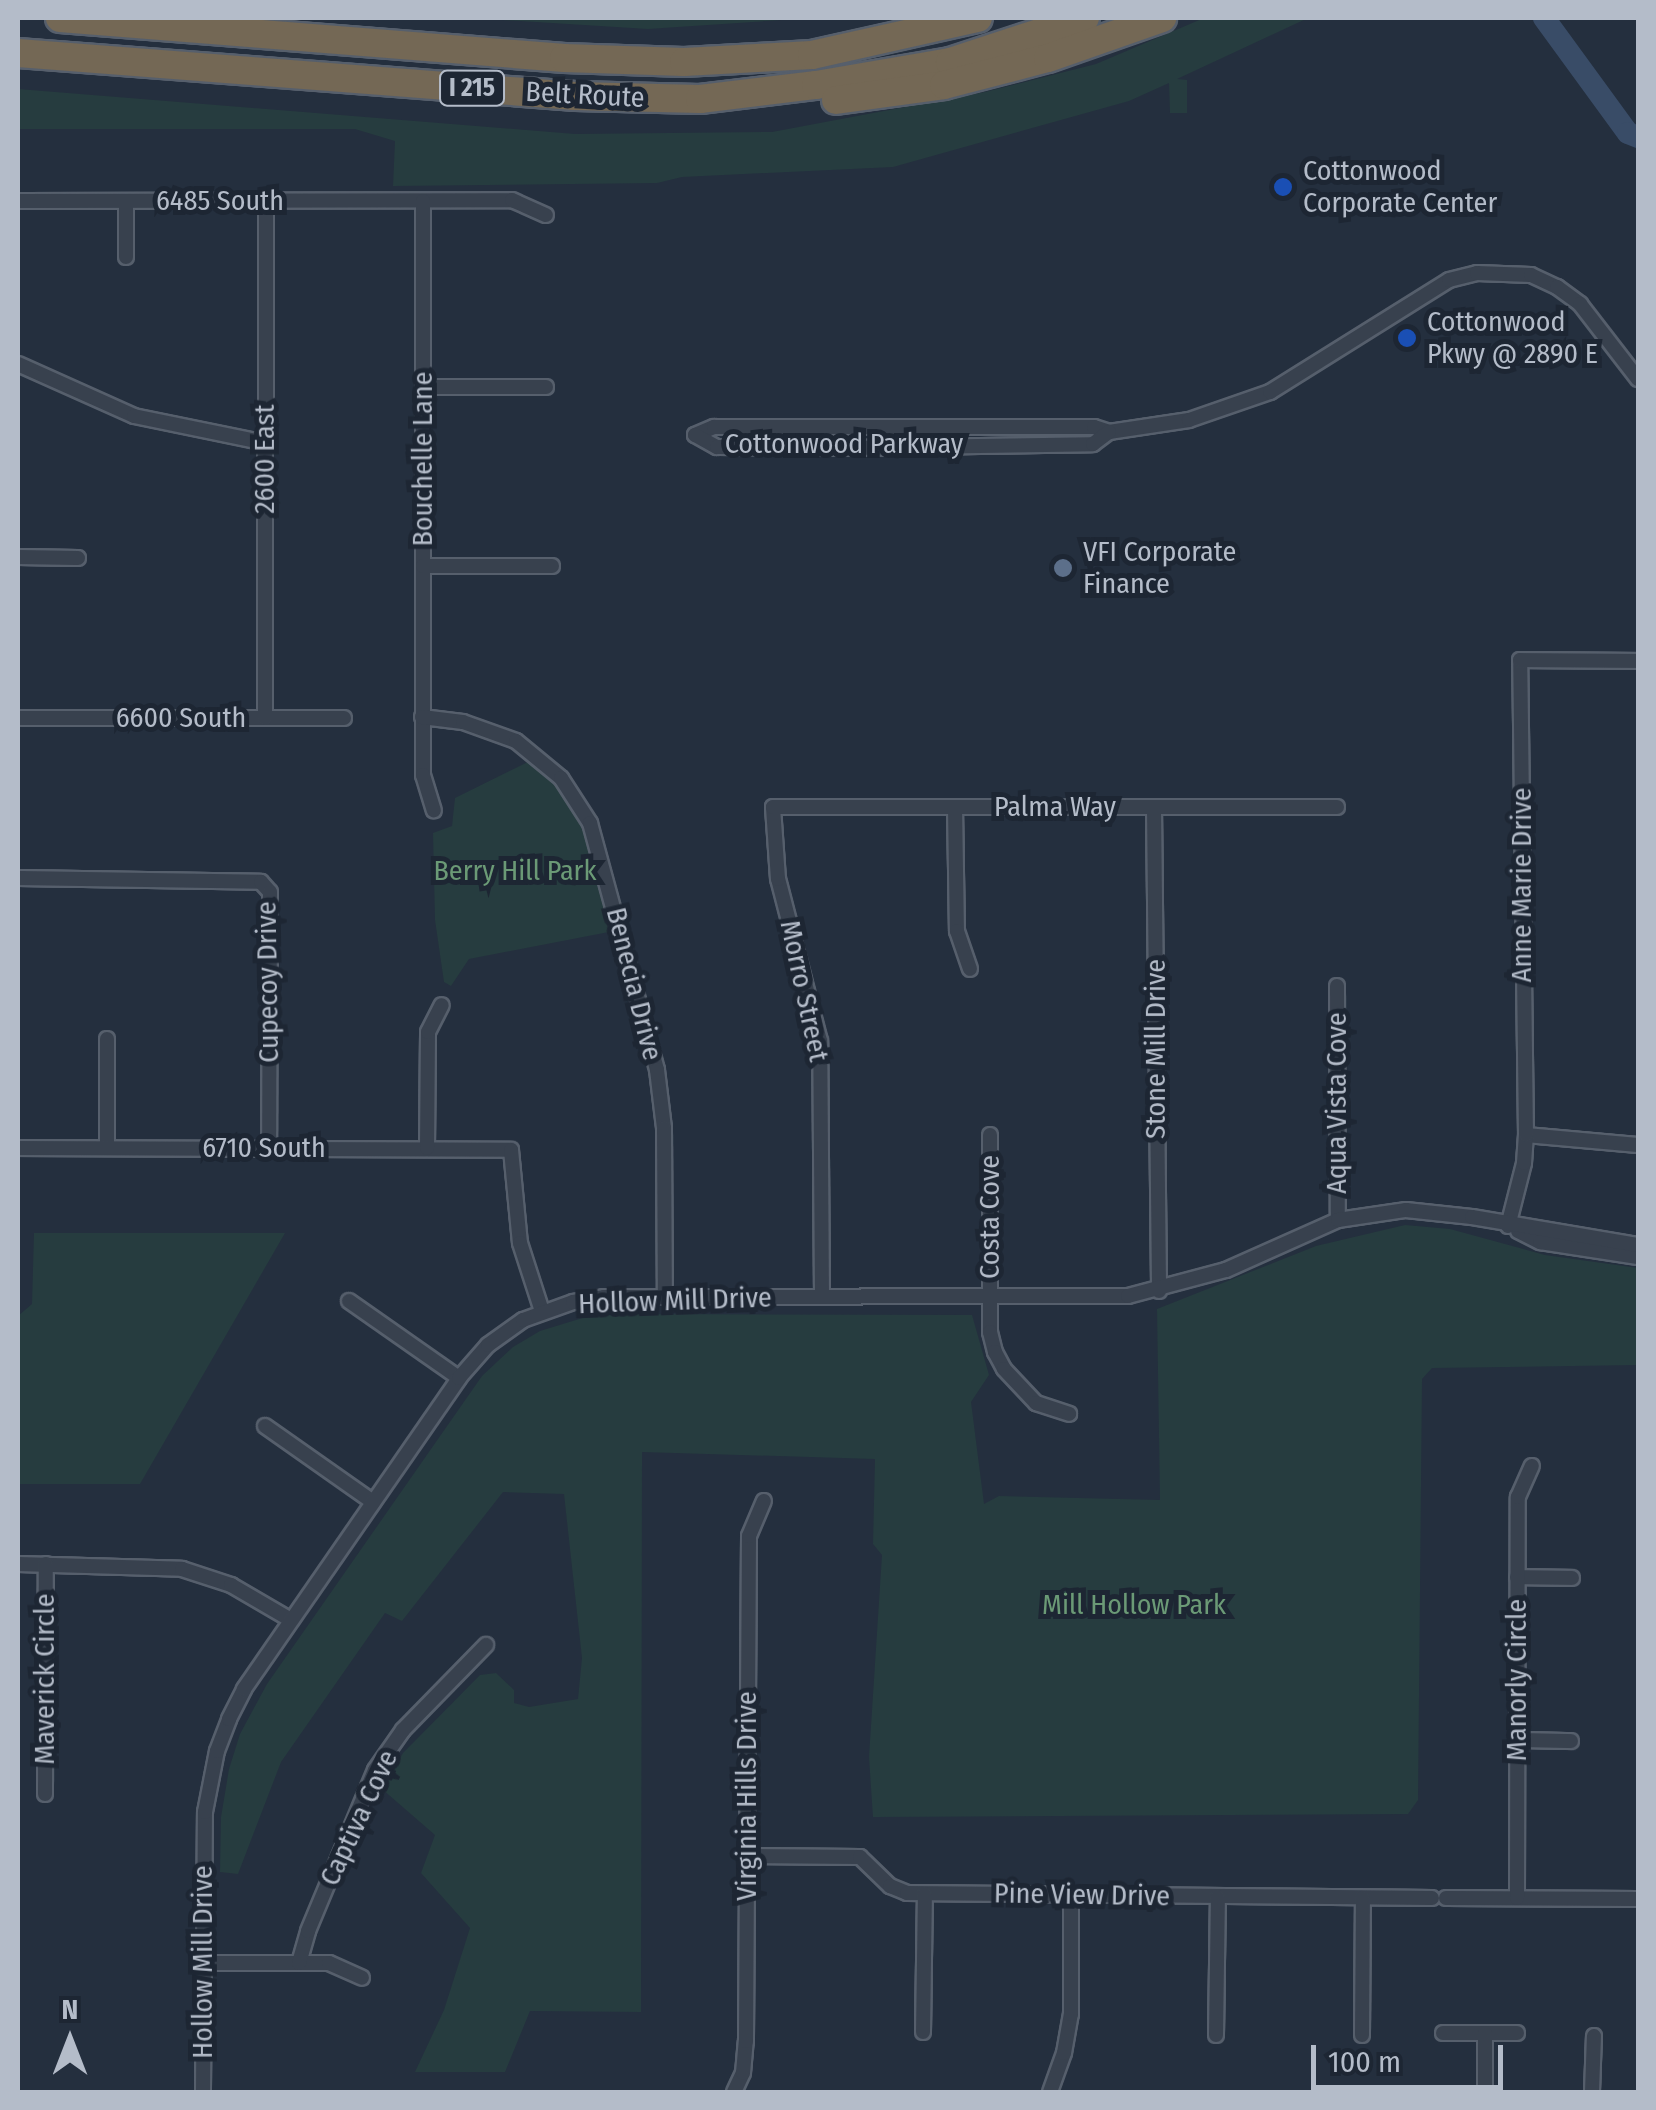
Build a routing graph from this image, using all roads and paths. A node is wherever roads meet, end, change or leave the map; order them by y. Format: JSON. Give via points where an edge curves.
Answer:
{"nodes":[{"id":1,"x":60,"y":18,"type":"edge"},
{"id":2,"x":900,"y":18,"type":"edge"},
{"id":3,"x":978,"y":18,"type":"edge"},
{"id":4,"x":1085,"y":18,"type":"edge"},
{"id":5,"x":1162,"y":18,"type":"edge"},
{"id":6,"x":18,"y":53,"type":"edge"},
{"id":7,"x":564,"y":58,"type":"junction"},
{"id":8,"x":700,"y":99,"type":"junction"},
{"id":9,"x":18,"y":200,"type":"edge"},
{"id":10,"x":126,"y":201,"type":"junction"},
{"id":11,"x":266,"y":201,"type":"junction"},
{"id":12,"x":424,"y":201,"type":"junction"},
{"id":13,"x":546,"y":216,"type":"dead end"},
{"id":14,"x":126,"y":256,"type":"dead end"},
{"id":15,"x":18,"y":364,"type":"edge"},
{"id":16,"x":1638,"y":379,"type":"edge"},
{"id":17,"x":423,"y":387,"type":"junction"},
{"id":18,"x":546,"y":387,"type":"dead end"},
{"id":19,"x":1110,"y":432,"type":"junction"},
{"id":20,"x":265,"y":444,"type":"junction"},
{"id":21,"x":18,"y":558,"type":"edge"},
{"id":22,"x":78,"y":558,"type":"dead end"},
{"id":23,"x":423,"y":566,"type":"junction"},
{"id":24,"x":552,"y":566,"type":"dead end"},
{"id":25,"x":1638,"y":661,"type":"edge"},
{"id":26,"x":18,"y":718,"type":"edge"},
{"id":27,"x":264,"y":718,"type":"junction"},
{"id":28,"x":344,"y":718,"type":"dead end"},
{"id":29,"x":422,"y":718,"type":"junction"},
{"id":30,"x":773,"y":806,"type":"joint"},
{"id":31,"x":954,"y":807,"type":"junction"},
{"id":32,"x":1154,"y":807,"type":"junction"},
{"id":33,"x":1337,"y":807,"type":"dead end"},
{"id":34,"x":434,"y":810,"type":"dead end"},
{"id":35,"x":18,"y":878,"type":"edge"},
{"id":36,"x":970,"y":969,"type":"dead end"},
{"id":37,"x":1337,"y":986,"type":"dead end"},
{"id":38,"x":442,"y":1005,"type":"dead end"},
{"id":39,"x":107,"y":1039,"type":"dead end"},
{"id":40,"x":990,"y":1135,"type":"dead end"},
{"id":41,"x":1526,"y":1135,"type":"junction"},
{"id":42,"x":1638,"y":1145,"type":"edge"},
{"id":43,"x":18,"y":1148,"type":"edge"},
{"id":44,"x":107,"y":1148,"type":"junction"},
{"id":45,"x":269,"y":1148,"type":"junction"},
{"id":46,"x":427,"y":1148,"type":"junction"},
{"id":47,"x":1338,"y":1220,"type":"junction"},
{"id":48,"x":1508,"y":1226,"type":"junction"},
{"id":49,"x":1638,"y":1245,"type":"edge"},
{"id":50,"x":1638,"y":1258,"type":"edge"},
{"id":51,"x":1159,"y":1291,"type":"junction"},
{"id":52,"x":666,"y":1297,"type":"junction"},
{"id":53,"x":822,"y":1297,"type":"junction"},
{"id":54,"x":990,"y":1298,"type":"junction"},
{"id":55,"x":349,"y":1301,"type":"dead end"},
{"id":56,"x":542,"y":1311,"type":"junction"},
{"id":57,"x":459,"y":1378,"type":"junction"},
{"id":58,"x":1069,"y":1414,"type":"dead end"},
{"id":59,"x":264,"y":1426,"type":"dead end"},
{"id":60,"x":1532,"y":1466,"type":"dead end"},
{"id":61,"x":764,"y":1501,"type":"dead end"},
{"id":62,"x":373,"y":1502,"type":"junction"},
{"id":63,"x":18,"y":1564,"type":"edge"},
{"id":64,"x":46,"y":1564,"type":"junction"},
{"id":65,"x":1518,"y":1577,"type":"junction"},
{"id":66,"x":1572,"y":1578,"type":"dead end"},
{"id":67,"x":291,"y":1620,"type":"junction"},
{"id":68,"x":486,"y":1645,"type":"dead end"},
{"id":69,"x":1517,"y":1740,"type":"junction"},
{"id":70,"x":1571,"y":1741,"type":"dead end"},
{"id":71,"x":45,"y":1794,"type":"dead end"},
{"id":72,"x":747,"y":1856,"type":"junction"},
{"id":73,"x":925,"y":1894,"type":"junction"},
{"id":74,"x":1071,"y":1895,"type":"junction"},
{"id":75,"x":1218,"y":1896,"type":"junction"},
{"id":76,"x":1363,"y":1898,"type":"junction"},
{"id":77,"x":1517,"y":1898,"type":"junction"},
{"id":78,"x":1638,"y":1900,"type":"edge"},
{"id":79,"x":203,"y":1963,"type":"junction"},
{"id":80,"x":300,"y":1963,"type":"junction"},
{"id":81,"x":362,"y":1978,"type":"dead end"},
{"id":82,"x":923,"y":2032,"type":"dead end"},
{"id":83,"x":1442,"y":2033,"type":"dead end"},
{"id":84,"x":1486,"y":2033,"type":"junction"},
{"id":85,"x":1517,"y":2033,"type":"dead end"},
{"id":86,"x":1216,"y":2035,"type":"dead end"},
{"id":87,"x":1362,"y":2035,"type":"dead end"},
{"id":88,"x":1594,"y":2036,"type":"dead end"},
{"id":89,"x":203,"y":2092,"type":"edge"},
{"id":90,"x":734,"y":2092,"type":"edge"},
{"id":91,"x":1050,"y":2092,"type":"edge"},
{"id":92,"x":1485,"y":2092,"type":"edge"},
{"id":93,"x":1592,"y":2092,"type":"edge"}],
"edges":[{"from":1,"to":7,"type":"highway","name":"Belt Route","number":"I 215"},
{"from":2,"to":7,"type":"highway","via":[[807,38]]},
{"from":3,"to":7,"type":"highway","name":"Belt Route","number":"I 215","via":[[812,55],[684,62]]},
{"from":4,"to":8,"type":"highway","name":"Belt Route","number":"I 215","via":[[950,62]]},
{"from":5,"to":8,"type":"highway","via":[[1048,58],[944,84],[822,102]]},
{"from":6,"to":8,"type":"highway","name":"Belt Route","number":"I 215","via":[[575,96]]},
{"from":9,"to":10,"type":"street","name":"6485 South"},
{"from":10,"to":11,"type":"street","name":"6485 South"},
{"from":10,"to":14,"type":"street"},
{"from":11,"to":12,"type":"street","name":"6485 South"},
{"from":11,"to":20,"type":"street","name":"2600 East"},
{"from":12,"to":13,"type":"street","name":"6485 South","via":[[512,200]]},
{"from":12,"to":17,"type":"street","name":"Bouchelle Lane"},
{"from":15,"to":20,"type":"street","via":[[134,416]]},
{"from":16,"to":19,"type":"street","name":"Cottonwood Parkway","via":[[1580,304],[1557,287],[1531,275],[1477,273],[1449,280],[1270,392],[1189,420]]},
{"from":17,"to":18,"type":"street"},
{"from":17,"to":23,"type":"street","name":"Bouchelle Lane"},
{"from":19,"to":19,"type":"street","name":"Cottonwood Parkway","via":[[731,427],[695,435],[717,447],[908,448],[1093,444]]},
{"from":20,"to":27,"type":"street","name":"2600 East"},
{"from":21,"to":22,"type":"street"},
{"from":23,"to":24,"type":"street"},
{"from":23,"to":29,"type":"street","name":"Bouchelle Lane"},
{"from":25,"to":41,"type":"street","name":"Anne Marie Drive","via":[[1520,660]]},
{"from":26,"to":27,"type":"street","name":"6600 South"},
{"from":27,"to":28,"type":"street","name":"6600 South"},
{"from":29,"to":34,"type":"street","name":"Bouchelle Lane","via":[[423,774]]},
{"from":29,"to":52,"type":"street","name":"Benecia Drive","via":[[464,722],[516,741],[561,778],[590,823],[657,1070]]},
{"from":30,"to":31,"type":"street","name":"Palma Way"},
{"from":30,"to":53,"type":"street","name":"Morro Street","via":[[778,879],[820,1041]]},
{"from":31,"to":32,"type":"street","name":"Palma Way"},
{"from":31,"to":36,"type":"street","via":[[957,930]]},
{"from":32,"to":33,"type":"street","name":"Palma Way"},
{"from":32,"to":51,"type":"street","name":"Stone Mill Drive"},
{"from":35,"to":45,"type":"street","name":"Cupecoy Drive","via":[[261,882],[270,892]]},
{"from":37,"to":47,"type":"street","name":"Aqua Vista Cove"},
{"from":38,"to":46,"type":"street","via":[[428,1032]]},
{"from":39,"to":44,"type":"street"},
{"from":40,"to":54,"type":"street","name":"Costa Cove"},
{"from":41,"to":42,"type":"street"},
{"from":41,"to":48,"type":"street","name":"Anne Marie Drive"},
{"from":43,"to":44,"type":"street","name":"6710 South"},
{"from":44,"to":45,"type":"street","name":"6710 South"},
{"from":45,"to":46,"type":"street","name":"6710 South"},
{"from":46,"to":56,"type":"street","name":"6710 South","via":[[511,1150],[520,1242]]},
{"from":47,"to":48,"type":"street","name":"Hollow Mill Drive","via":[[1434,1211]]},
{"from":47,"to":51,"type":"street","name":"Hollow Mill Drive","via":[[1226,1270]]},
{"from":48,"to":49,"type":"street","name":"Hollow Mill Drive"},
{"from":48,"to":50,"type":"street","name":"Hollow Mill Drive","via":[[1540,1242]]},
{"from":51,"to":54,"type":"street","name":"Hollow Mill Drive"},
{"from":52,"to":53,"type":"street","name":"Hollow Mill Drive"},
{"from":52,"to":56,"type":"street","name":"Hollow Mill Drive","via":[[604,1297]]},
{"from":53,"to":54,"type":"street","name":"Hollow Mill Drive"},
{"from":54,"to":58,"type":"street","name":"Costa Cove","via":[[990,1332],[1004,1369],[1036,1403]]},
{"from":55,"to":57,"type":"street"},
{"from":56,"to":57,"type":"street","name":"Hollow Mill Drive","via":[[505,1332]]},
{"from":57,"to":62,"type":"street","name":"Hollow Mill Drive"},
{"from":59,"to":62,"type":"street"},
{"from":60,"to":65,"type":"street","name":"Manorly Circle","via":[[1518,1497]]},
{"from":61,"to":72,"type":"street","name":"Virginia Hills Drive","via":[[749,1536]]},
{"from":62,"to":67,"type":"street","name":"Hollow Mill Drive"},
{"from":63,"to":64,"type":"street"},
{"from":64,"to":67,"type":"street","via":[[182,1569],[232,1585]]},
{"from":64,"to":71,"type":"street","name":"Maverick Circle"},
{"from":65,"to":66,"type":"street"},
{"from":65,"to":69,"type":"street","name":"Manorly Circle"},
{"from":67,"to":79,"type":"street","name":"Hollow Mill Drive","via":[[229,1719],[209,1782]]},
{"from":68,"to":80,"type":"street","name":"Captiva Cove","via":[[403,1730],[375,1770]]},
{"from":69,"to":70,"type":"street"},
{"from":69,"to":77,"type":"street","name":"Manorly Circle"},
{"from":72,"to":73,"type":"street","name":"Pine View Drive","via":[[860,1857],[898,1891]]},
{"from":72,"to":90,"type":"street","name":"Virginia Hills Drive","via":[[745,2058]]},
{"from":73,"to":74,"type":"street","name":"Pine View Drive"},
{"from":73,"to":82,"type":"street"},
{"from":74,"to":75,"type":"street","name":"Pine View Drive"},
{"from":74,"to":91,"type":"street","via":[[1071,2014]]},
{"from":75,"to":76,"type":"street","name":"Pine View Drive"},
{"from":75,"to":86,"type":"street"},
{"from":76,"to":77,"type":"street","name":"Pine View Drive"},
{"from":76,"to":87,"type":"street"},
{"from":77,"to":78,"type":"street","name":"Pine View Drive"},
{"from":79,"to":80,"type":"street"},
{"from":79,"to":89,"type":"street","name":"Hollow Mill Drive"},
{"from":80,"to":81,"type":"street","via":[[329,1963]]},
{"from":83,"to":84,"type":"street"},
{"from":84,"to":85,"type":"street"},
{"from":84,"to":92,"type":"street"},
{"from":88,"to":93,"type":"street"}]}
